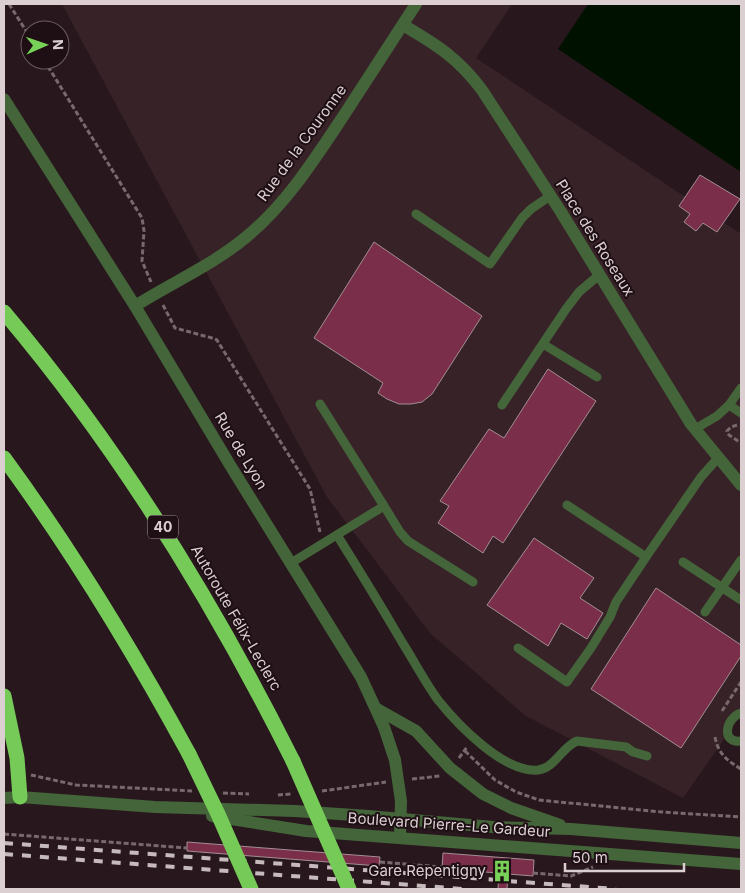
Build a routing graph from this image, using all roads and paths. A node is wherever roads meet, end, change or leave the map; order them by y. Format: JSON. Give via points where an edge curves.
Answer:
{"nodes":[{"id":1,"x":9,"y":4,"type":"edge"},
{"id":2,"x":416,"y":4,"type":"edge"},
{"id":3,"x":20,"y":21,"type":"edge"},
{"id":4,"x":403,"y":25,"type":"junction"},
{"id":5,"x":50,"y":70,"type":"edge"},
{"id":6,"x":4,"y":99,"type":"edge"},
{"id":7,"x":550,"y":196,"type":"junction"},
{"id":8,"x":416,"y":214,"type":"dead end"},
{"id":9,"x":143,"y":265,"type":"dead end"},
{"id":10,"x":599,"y":275,"type":"junction"},
{"id":11,"x":135,"y":306,"type":"junction"},
{"id":12,"x":4,"y":312,"type":"edge"},
{"id":13,"x":175,"y":328,"type":"dead end"},
{"id":14,"x":543,"y":344,"type":"junction"},
{"id":15,"x":597,"y":377,"type":"dead end"},
{"id":16,"x":741,"y":388,"type":"edge"},
{"id":17,"x":320,"y":404,"type":"dead end"},
{"id":18,"x":502,"y":405,"type":"dead end"},
{"id":19,"x":729,"y":405,"type":"junction"},
{"id":20,"x":741,"y":417,"type":"edge"},
{"id":21,"x":695,"y":429,"type":"junction"},
{"id":22,"x":741,"y":443,"type":"edge"},
{"id":23,"x":4,"y":458,"type":"edge"},
{"id":24,"x":718,"y":458,"type":"junction"},
{"id":25,"x":741,"y":486,"type":"edge"},
{"id":26,"x":566,"y":505,"type":"dead end"},
{"id":27,"x":384,"y":506,"type":"junction"},
{"id":28,"x":321,"y":534,"type":"dead end"},
{"id":29,"x":337,"y":535,"type":"junction"},
{"id":30,"x":646,"y":557,"type":"junction"},
{"id":31,"x":741,"y":560,"type":"edge"},
{"id":32,"x":683,"y":562,"type":"dead end"},
{"id":33,"x":291,"y":563,"type":"junction"},
{"id":34,"x":473,"y":582,"type":"dead end"},
{"id":35,"x":722,"y":587,"type":"junction"},
{"id":36,"x":741,"y":600,"type":"edge"},
{"id":37,"x":705,"y":612,"type":"dead end"},
{"id":38,"x":518,"y":648,"type":"dead end"},
{"id":39,"x":4,"y":696,"type":"edge"},
{"id":40,"x":377,"y":709,"type":"junction"},
{"id":41,"x":741,"y":713,"type":"edge"},
{"id":42,"x":741,"y":741,"type":"edge"},
{"id":43,"x":465,"y":751,"type":"dead end"},
{"id":44,"x":646,"y":756,"type":"dead end"},
{"id":45,"x":728,"y":761,"type":"dead end"},
{"id":46,"x":741,"y":769,"type":"edge"},
{"id":47,"x":443,"y":774,"type":"dead end"},
{"id":48,"x":414,"y":779,"type":"dead end"},
{"id":49,"x":20,"y":797,"type":"junction"},
{"id":50,"x":4,"y":798,"type":"edge"},
{"id":51,"x":155,"y":807,"type":"junction"},
{"id":52,"x":741,"y":817,"type":"edge"},
{"id":53,"x":401,"y":819,"type":"junction"},
{"id":54,"x":572,"y":829,"type":"junction"},
{"id":55,"x":4,"y":834,"type":"edge"},
{"id":56,"x":400,"y":838,"type":"junction"},
{"id":57,"x":741,"y":842,"type":"edge"},
{"id":58,"x":187,"y":848,"type":"dead end"},
{"id":59,"x":380,"y":862,"type":"dead end"},
{"id":60,"x":741,"y":864,"type":"edge"},
{"id":61,"x":442,"y":867,"type":"dead end"},
{"id":62,"x":602,"y":868,"type":"dead end"},
{"id":63,"x":533,"y":873,"type":"dead end"},
{"id":64,"x":251,"y":889,"type":"edge"},
{"id":65,"x":348,"y":889,"type":"edge"}],
"edges":[{"from":1,"to":3,"type":"path"},
{"from":2,"to":4,"type":"street","name":"Rue de la Couronne"},
{"from":4,"to":7,"type":"street","name":"Place des Roseaux","via":[[448,53],[470,74]]},
{"from":4,"to":11,"type":"street","name":"Rue de la Couronne","via":[[319,151],[268,218],[221,256]]},
{"from":5,"to":9,"type":"path","via":[[142,218]]},
{"from":6,"to":11,"type":"street","name":"Rue de Lyon"},
{"from":7,"to":8,"type":"lane","via":[[526,214],[490,264]]},
{"from":7,"to":10,"type":"street","name":"Place des Roseaux"},
{"from":10,"to":14,"type":"lane","via":[[579,292]]},
{"from":10,"to":21,"type":"street","name":"Place des Roseaux"},
{"from":11,"to":33,"type":"street","name":"Rue de Lyon"},
{"from":12,"to":65,"type":"highway","name":"Autoroute Félix-Leclerc","number":"40","bridge":true,"via":[[83,412],[161,524],[230,639],[293,761]]},
{"from":13,"to":28,"type":"path","via":[[217,340],[310,489]]},
{"from":14,"to":15,"type":"lane"},
{"from":14,"to":18,"type":"lane"},
{"from":16,"to":19,"type":"lane"},
{"from":17,"to":27,"type":"lane"},
{"from":19,"to":20,"type":"lane"},
{"from":19,"to":21,"type":"lane"},
{"from":20,"to":22,"type":"path","via":[[737,425],[727,432]]},
{"from":21,"to":24,"type":"street","name":"Place des Roseaux"},
{"from":23,"to":64,"type":"highway","bridge":true,"via":[[94,589],[146,676],[189,754]]},
{"from":24,"to":25,"type":"street","name":"Place des Roseaux"},
{"from":24,"to":30,"type":"lane","via":[[701,477]]},
{"from":26,"to":30,"type":"lane"},
{"from":27,"to":29,"type":"lane"},
{"from":27,"to":34,"type":"lane","via":[[408,541]]},
{"from":29,"to":33,"type":"lane"},
{"from":29,"to":44,"type":"lane","via":[[438,699],[461,726],[494,754],[518,766],[536,770],[549,766],[577,741],[626,747]]},
{"from":30,"to":38,"type":"lane","via":[[567,682]]},
{"from":31,"to":35,"type":"lane"},
{"from":32,"to":35,"type":"lane"},
{"from":33,"to":40,"type":"street","name":"Rue de Lyon"},
{"from":35,"to":36,"type":"lane"},
{"from":35,"to":37,"type":"lane"},
{"from":39,"to":49,"type":"highway"},
{"from":40,"to":53,"type":"street","name":"Rue de Lyon","via":[[395,760]]},
{"from":40,"to":54,"type":"street","via":[[416,731],[450,768],[484,794],[511,808]]},
{"from":41,"to":42,"type":"lane","via":[[730,720],[728,733],[729,738]]},
{"from":43,"to":52,"type":"path","name":"Boulevard Pierre-Le Gardeur","via":[[495,780],[539,800]]},
{"from":45,"to":46,"type":"path"},
{"from":47,"to":48,"type":"path"},
{"from":49,"to":50,"type":"street","name":"Boulevard Pierre-Le Gardeur"},
{"from":49,"to":51,"type":"street","name":"Boulevard Pierre-Le Gardeur"},
{"from":51,"to":53,"type":"street","name":"Boulevard Pierre-Le Gardeur","via":[[295,811]]},
{"from":51,"to":56,"type":"street","name":"Boulevard Pierre-Le Gardeur","via":[[294,830]]},
{"from":53,"to":54,"type":"street","name":"Boulevard Pierre-Le Gardeur","via":[[493,827]]},
{"from":53,"to":56,"type":"street","name":"Rue de Lyon"},
{"from":54,"to":57,"type":"street","name":"Boulevard Pierre-Le Gardeur"},
{"from":55,"to":58,"type":"path"},
{"from":56,"to":60,"type":"street","name":"Boulevard Pierre-Le Gardeur"},
{"from":59,"to":61,"type":"path"},
{"from":62,"to":63,"type":"path","via":[[593,867],[570,876]]}]}
